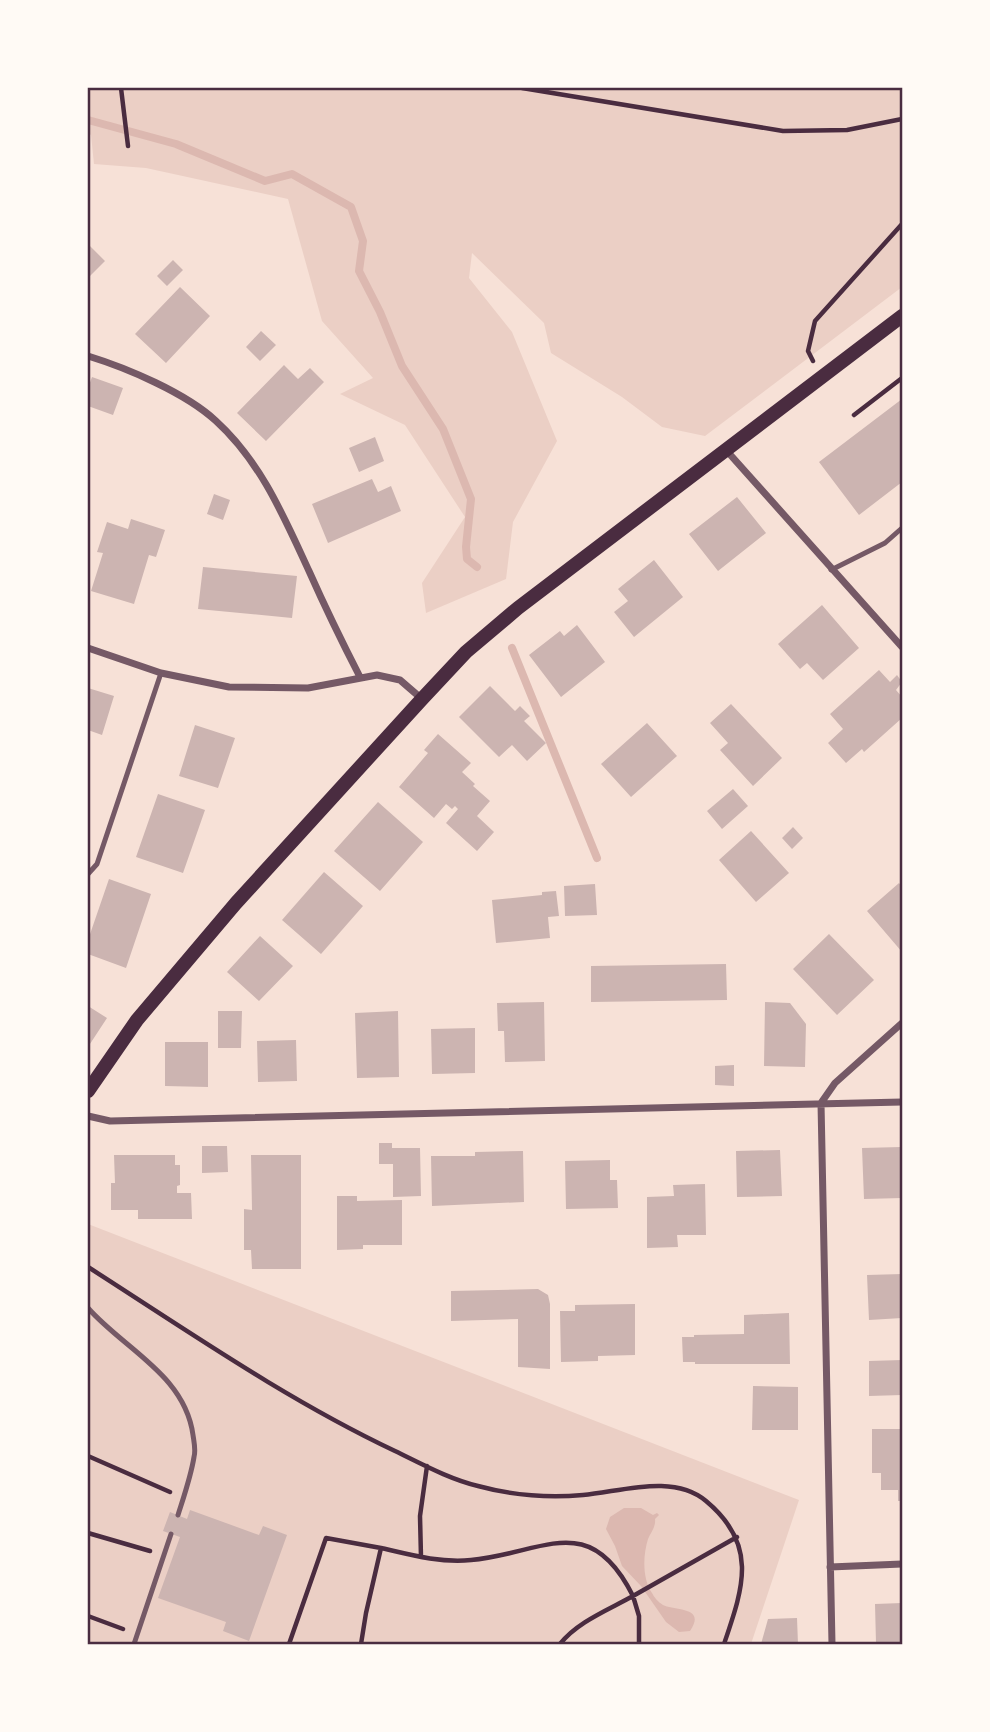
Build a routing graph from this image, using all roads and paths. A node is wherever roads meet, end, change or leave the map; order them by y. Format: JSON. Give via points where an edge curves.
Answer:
{"nodes":[{"id":1,"x":121,"y":88,"type":"edge"},
{"id":2,"x":522,"y":88,"type":"edge"},
{"id":3,"x":902,"y":119,"type":"edge"},
{"id":4,"x":128,"y":146,"type":"dead end"},
{"id":5,"x":902,"y":224,"type":"edge"},
{"id":6,"x":902,"y":316,"type":"edge"},
{"id":7,"x":88,"y":356,"type":"edge"},
{"id":8,"x":820,"y":378,"type":"junction"},
{"id":9,"x":902,"y":378,"type":"edge"},
{"id":10,"x":854,"y":415,"type":"dead end"},
{"id":11,"x":726,"y":450,"type":"junction"},
{"id":12,"x":902,"y":528,"type":"edge"},
{"id":13,"x":831,"y":570,"type":"junction"},
{"id":14,"x":902,"y":647,"type":"edge"},
{"id":15,"x":88,"y":648,"type":"edge"},
{"id":16,"x":161,"y":673,"type":"junction"},
{"id":17,"x":360,"y":677,"type":"junction"},
{"id":18,"x":422,"y":699,"type":"junction"},
{"id":19,"x":88,"y":874,"type":"edge"},
{"id":20,"x":902,"y":1023,"type":"edge"},
{"id":21,"x":88,"y":1091,"type":"edge"},
{"id":22,"x":902,"y":1102,"type":"edge"},
{"id":23,"x":821,"y":1103,"type":"junction"},
{"id":24,"x":88,"y":1116,"type":"edge"},
{"id":25,"x":88,"y":1267,"type":"edge"},
{"id":26,"x":88,"y":1308,"type":"edge"},
{"id":27,"x":88,"y":1456,"type":"edge"},
{"id":28,"x":427,"y":1466,"type":"junction"},
{"id":29,"x":184,"y":1497,"type":"junction"},
{"id":30,"x":178,"y":1515,"type":"dead end"},
{"id":31,"x":88,"y":1532,"type":"edge"},
{"id":32,"x":171,"y":1534,"type":"dead end"},
{"id":33,"x":737,"y":1537,"type":"junction"},
{"id":34,"x":381,"y":1548,"type":"junction"},
{"id":35,"x":164,"y":1555,"type":"junction"},
{"id":36,"x":421,"y":1558,"type":"junction"},
{"id":37,"x":902,"y":1564,"type":"edge"},
{"id":38,"x":830,"y":1567,"type":"junction"},
{"id":39,"x":634,"y":1595,"type":"junction"},
{"id":40,"x":88,"y":1616,"type":"edge"},
{"id":41,"x":138,"y":1634,"type":"junction"},
{"id":42,"x":134,"y":1644,"type":"edge"},
{"id":43,"x":289,"y":1644,"type":"edge"},
{"id":44,"x":361,"y":1644,"type":"edge"},
{"id":45,"x":560,"y":1644,"type":"edge"},
{"id":46,"x":639,"y":1644,"type":"edge"},
{"id":47,"x":724,"y":1644,"type":"edge"},
{"id":48,"x":832,"y":1644,"type":"edge"}],
"edges":[{"from":1,"to":4,"type":"path"},
{"from":2,"to":3,"type":"path","via":[[783,131],[848,130]]},
{"from":5,"to":8,"type":"path","via":[[815,321],[808,351]]},
{"from":6,"to":8,"type":"main road"},
{"from":7,"to":17,"type":"street","via":[[142,376],[208,415],[253,463],[272,492]]},
{"from":8,"to":11,"type":"main road"},
{"from":9,"to":10,"type":"path"},
{"from":11,"to":13,"type":"street"},
{"from":11,"to":18,"type":"main road","via":[[517,608],[466,652]]},
{"from":12,"to":13,"type":"lane","via":[[885,543]]},
{"from":13,"to":14,"type":"street"},
{"from":15,"to":16,"type":"street"},
{"from":16,"to":17,"type":"street","via":[[229,687],[266,688],[308,688]]},
{"from":16,"to":19,"type":"lane","via":[[97,864]]},
{"from":17,"to":18,"type":"street","via":[[395,678]]},
{"from":18,"to":21,"type":"main road","via":[[192,953],[137,1020]]},
{"from":20,"to":23,"type":"street","via":[[835,1083]]},
{"from":22,"to":23,"type":"street"},
{"from":23,"to":24,"type":"street","via":[[110,1121]]},
{"from":23,"to":38,"type":"street"},
{"from":25,"to":28,"type":"path","via":[[292,1398]]},
{"from":26,"to":29,"type":"lane","via":[[163,1374],[181,1400],[191,1423],[195,1454]]},
{"from":27,"to":29,"type":"path"},
{"from":28,"to":33,"type":"path","via":[[501,1493],[583,1495],[667,1487],[689,1491],[722,1516]]},
{"from":28,"to":36,"type":"path","via":[[420,1516]]},
{"from":29,"to":30,"type":"lane"},
{"from":31,"to":35,"type":"path"},
{"from":32,"to":35,"type":"lane"},
{"from":33,"to":39,"type":"path"},
{"from":33,"to":47,"type":"path","via":[[743,1580]]},
{"from":34,"to":36,"type":"path"},
{"from":34,"to":43,"type":"path","via":[[327,1538]]},
{"from":34,"to":44,"type":"path"},
{"from":35,"to":41,"type":"lane"},
{"from":36,"to":39,"type":"path","via":[[467,1561],[559,1542],[580,1543],[610,1562]]},
{"from":37,"to":38,"type":"street"},
{"from":38,"to":48,"type":"street"},
{"from":39,"to":45,"type":"path","via":[[588,1621]]},
{"from":39,"to":46,"type":"path"},
{"from":40,"to":41,"type":"path"},
{"from":41,"to":42,"type":"lane"}]}
